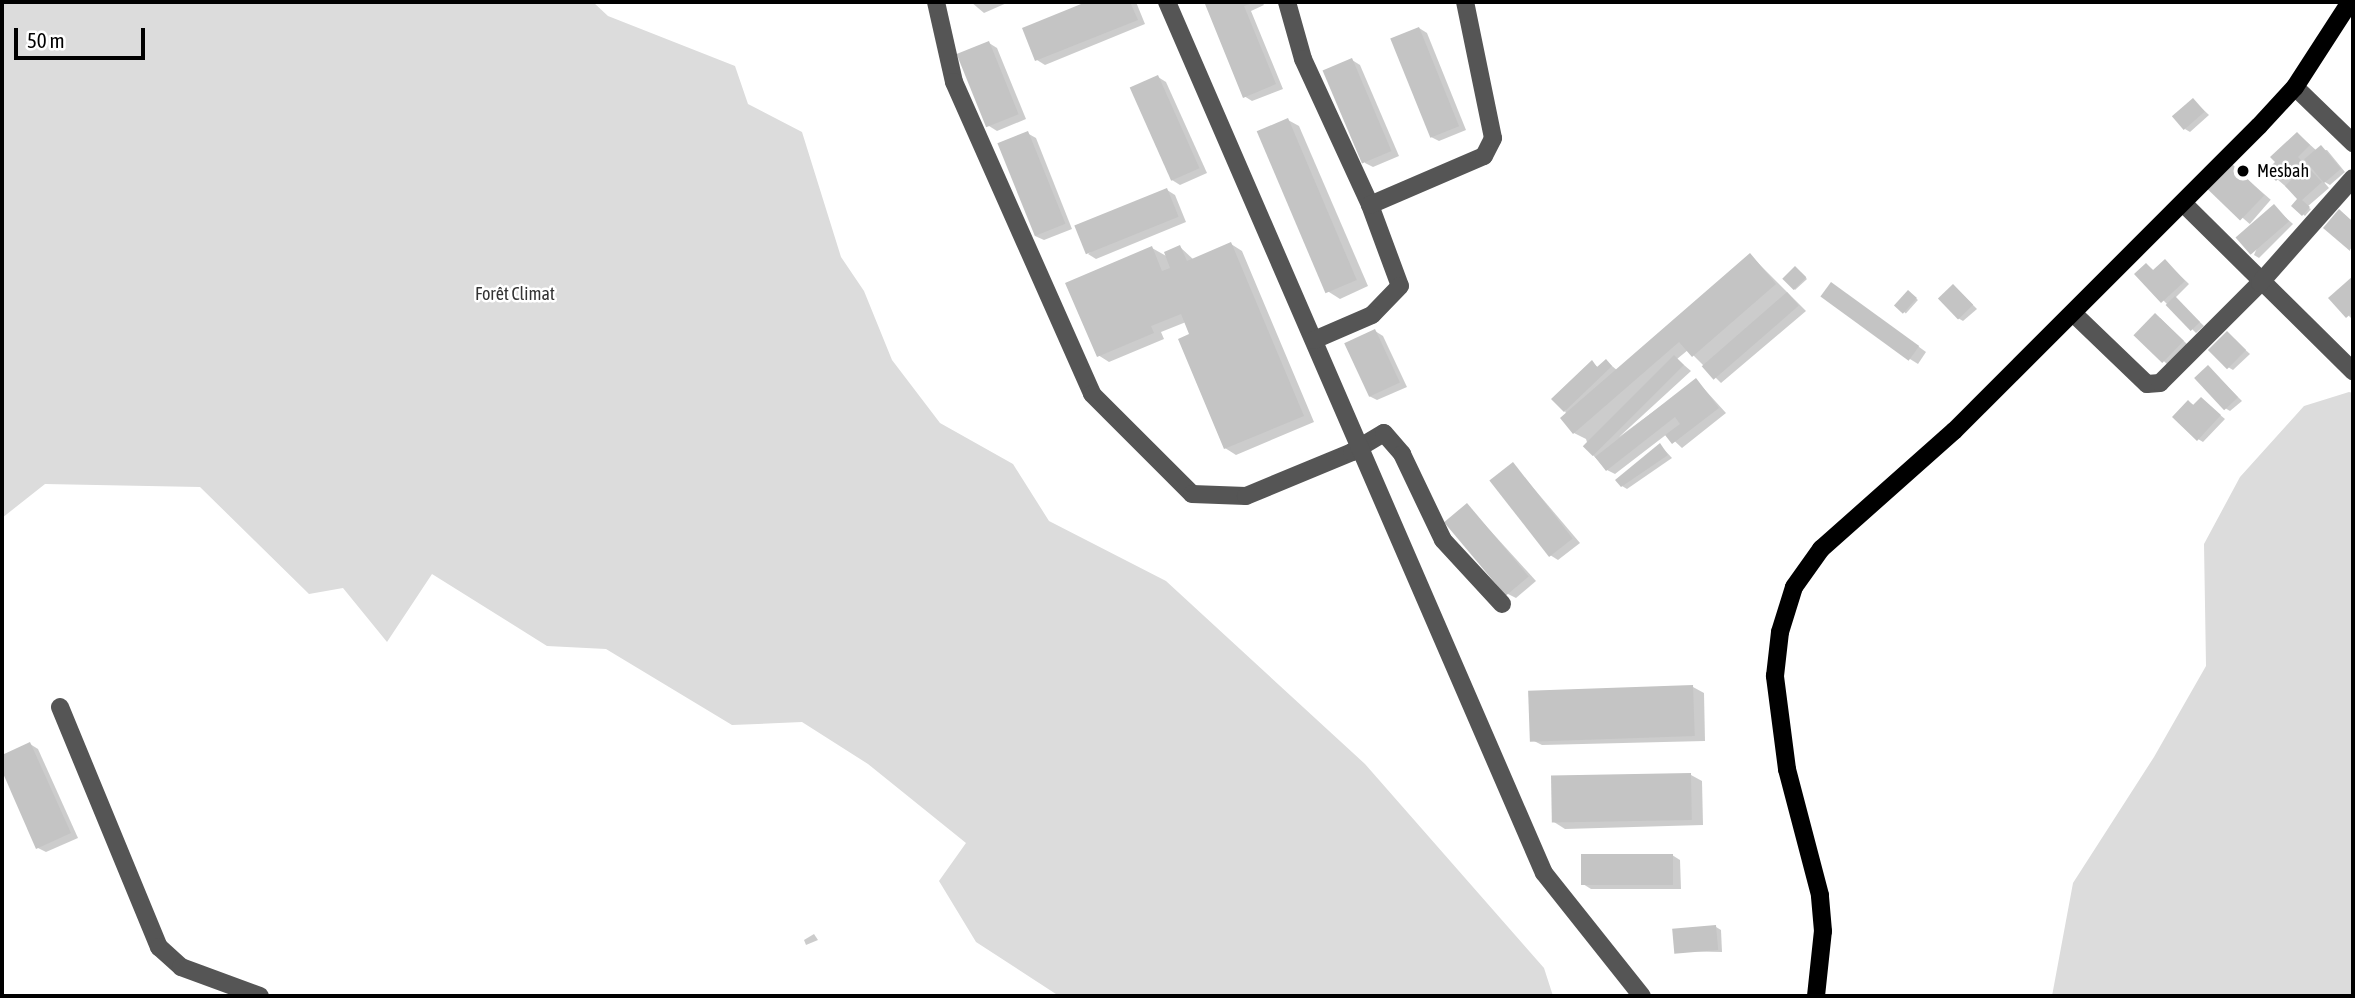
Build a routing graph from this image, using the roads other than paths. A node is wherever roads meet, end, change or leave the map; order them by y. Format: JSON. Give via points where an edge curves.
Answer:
{"nodes":[{"id":1,"x":936,"y":2,"type":"edge"},
{"id":2,"x":1167,"y":2,"type":"edge"},
{"id":3,"x":1287,"y":2,"type":"edge"},
{"id":4,"x":1465,"y":2,"type":"edge"},
{"id":5,"x":2350,"y":2,"type":"edge"},
{"id":6,"x":2295,"y":87,"type":"junction"},
{"id":7,"x":2353,"y":143,"type":"edge"},
{"id":8,"x":2353,"y":178,"type":"edge"},
{"id":9,"x":2184,"y":204,"type":"junction"},
{"id":10,"x":1370,"y":205,"type":"junction"},
{"id":11,"x":2260,"y":283,"type":"junction"},
{"id":12,"x":2074,"y":314,"type":"junction"},
{"id":13,"x":1314,"y":340,"type":"junction"},
{"id":14,"x":2353,"y":371,"type":"edge"},
{"id":15,"x":1361,"y":446,"type":"junction"},
{"id":16,"x":1502,"y":604,"type":"dead end"},
{"id":17,"x":60,"y":707,"type":"dead end"},
{"id":18,"x":260,"y":996,"type":"edge"},
{"id":19,"x":1642,"y":996,"type":"edge"},
{"id":20,"x":1816,"y":996,"type":"edge"}],
"edges":[{"from":1,"to":15,"type":"street","via":[[954,82],[1092,394],[1192,494],[1246,496]]},
{"from":2,"to":13,"type":"street"},
{"from":3,"to":10,"type":"street","via":[[1303,59]]},
{"from":4,"to":10,"type":"street","via":[[1493,138],[1484,156]]},
{"from":5,"to":6,"type":"main road"},
{"from":6,"to":7,"type":"street"},
{"from":6,"to":9,"type":"main road"},
{"from":8,"to":11,"type":"street"},
{"from":9,"to":11,"type":"street"},
{"from":9,"to":12,"type":"main road"},
{"from":10,"to":13,"type":"street","via":[[1400,286],[1372,315]]},
{"from":11,"to":12,"type":"street","via":[[2160,383],[2147,384]]},
{"from":11,"to":14,"type":"street"},
{"from":12,"to":20,"type":"main road","via":[[1954,431],[1821,549],[1794,587],[1780,632],[1775,676],[1787,769],[1820,895],[1823,931]]},
{"from":13,"to":15,"type":"street"},
{"from":15,"to":16,"type":"street","via":[[1384,433],[1402,454],[1443,540]]},
{"from":15,"to":19,"type":"street","via":[[1544,873]]},
{"from":17,"to":18,"type":"street","via":[[159,947],[181,967]]}]}
